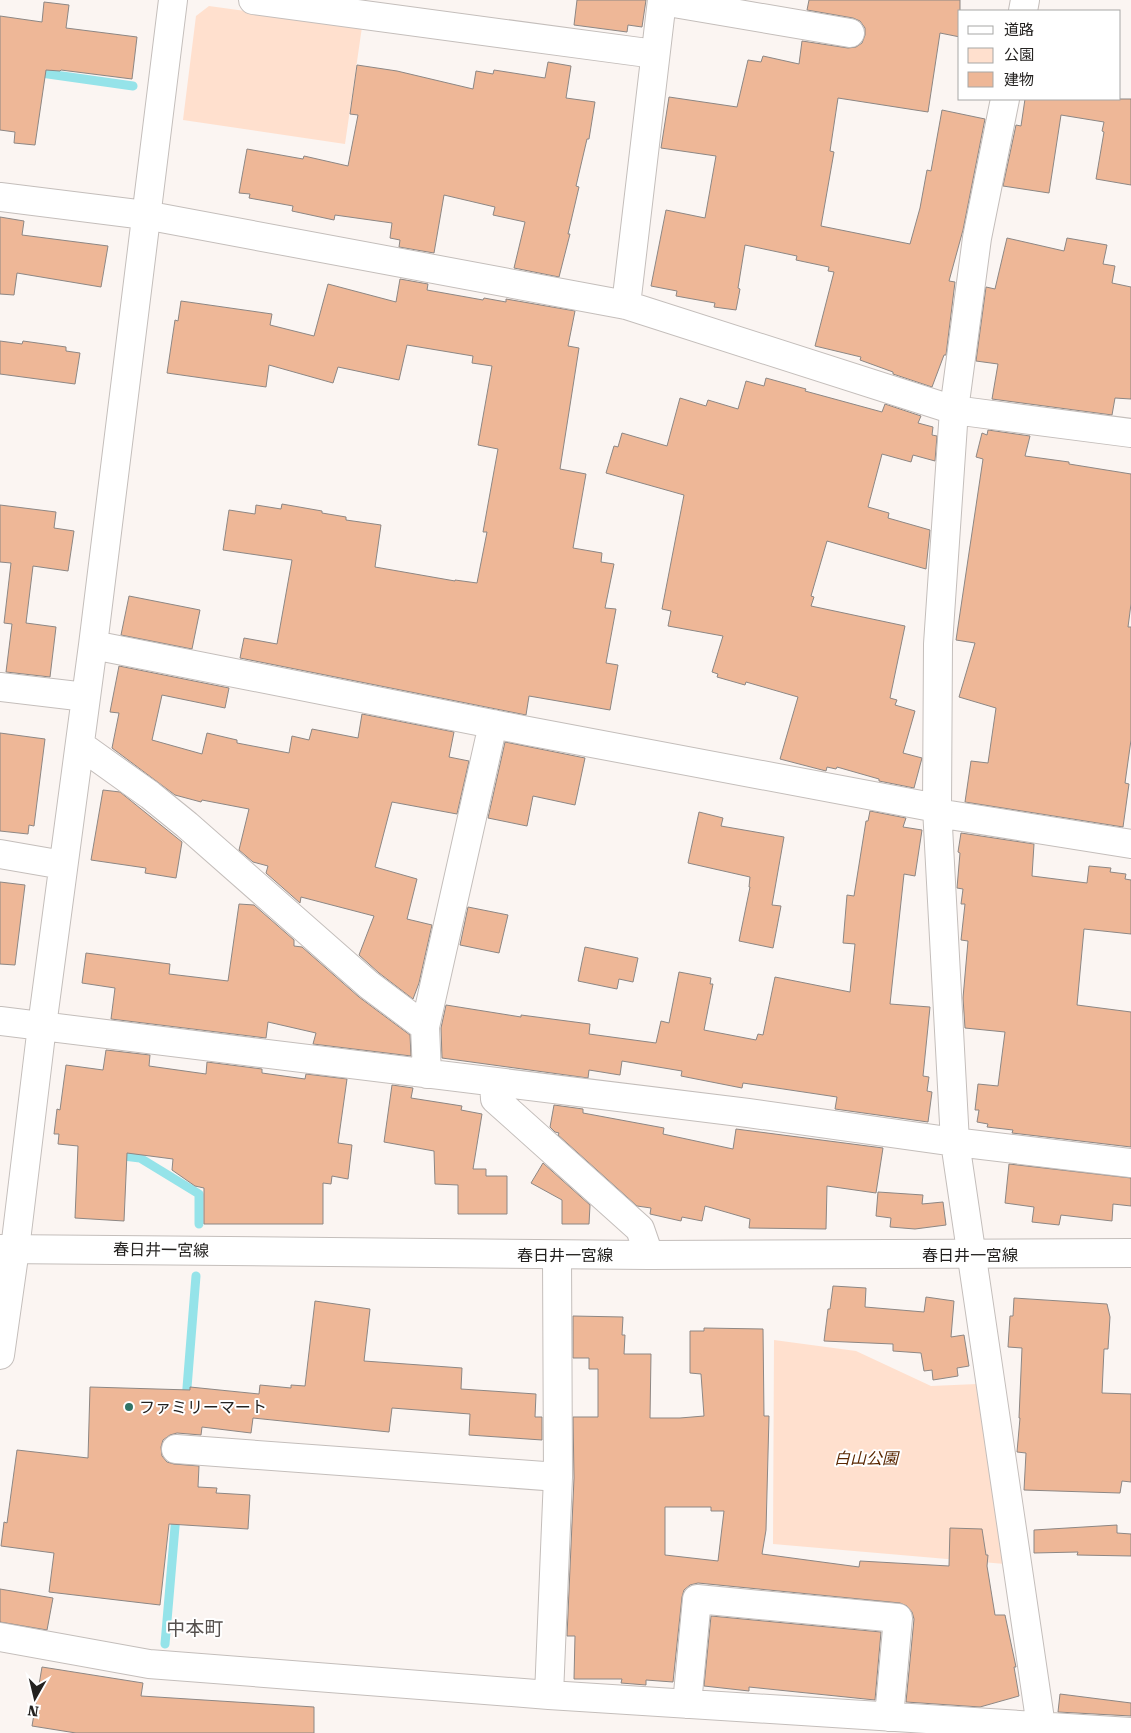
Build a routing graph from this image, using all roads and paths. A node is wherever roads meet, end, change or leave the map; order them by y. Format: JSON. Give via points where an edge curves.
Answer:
{"nodes":[{"id":1,"x":173,"y":0,"type":"edge"},
{"id":2,"x":253,"y":0,"type":"edge"},
{"id":3,"x":662,"y":1,"type":"edge"},
{"id":4,"x":850,"y":33,"type":"dead end"},
{"id":5,"x":655,"y":54,"type":"junction"},
{"id":6,"x":1005,"y":100,"type":"edge"},
{"id":7,"x":0,"y":197,"type":"edge"},
{"id":8,"x":145,"y":215,"type":"junction"},
{"id":9,"x":626,"y":305,"type":"junction"},
{"id":10,"x":954,"y":410,"type":"junction"},
{"id":11,"x":1131,"y":433,"type":"edge"},
{"id":12,"x":93,"y":646,"type":"junction"},
{"id":13,"x":0,"y":687,"type":"edge"},
{"id":14,"x":86,"y":697,"type":"junction"},
{"id":15,"x":493,"y":724,"type":"junction"},
{"id":16,"x":80,"y":746,"type":"junction"},
{"id":17,"x":937,"y":810,"type":"junction"},
{"id":18,"x":1131,"y":844,"type":"edge"},
{"id":19,"x":0,"y":854,"type":"edge"},
{"id":20,"x":63,"y":865,"type":"junction"},
{"id":21,"x":0,"y":1021,"type":"edge"},
{"id":22,"x":42,"y":1026,"type":"junction"},
{"id":23,"x":425,"y":1027,"type":"junction"},
{"id":24,"x":428,"y":1074,"type":"junction"},
{"id":25,"x":494,"y":1083,"type":"junction"},
{"id":26,"x":955,"y":1142,"type":"junction"},
{"id":27,"x":1131,"y":1163,"type":"edge"},
{"id":28,"x":7,"y":1249,"type":"edge"},
{"id":29,"x":1131,"y":1253,"type":"edge"},
{"id":30,"x":557,"y":1255,"type":"junction"},
{"id":31,"x":649,"y":1255,"type":"junction"},
{"id":32,"x":971,"y":1255,"type":"junction"},
{"id":33,"x":0,"y":1355,"type":"edge"},
{"id":34,"x":176,"y":1449,"type":"dead end"},
{"id":35,"x":558,"y":1477,"type":"junction"},
{"id":36,"x":0,"y":1638,"type":"edge"},
{"id":37,"x":549,"y":1695,"type":"junction"},
{"id":38,"x":687,"y":1704,"type":"junction"},
{"id":39,"x":889,"y":1717,"type":"junction"},
{"id":40,"x":1042,"y":1729,"type":"edge"},
{"id":41,"x":1131,"y":1732,"type":"edge"}],
"edges":[{"from":1,"to":8,"type":"street"},
{"from":2,"to":5,"type":"street"},
{"from":3,"to":4,"type":"street"},
{"from":3,"to":5,"type":"street"},
{"from":5,"to":9,"type":"street"},
{"from":6,"to":10,"type":"street","via":[[977,238]]},
{"from":7,"to":8,"type":"street"},
{"from":8,"to":9,"type":"street"},
{"from":8,"to":12,"type":"street"},
{"from":9,"to":10,"type":"street"},
{"from":10,"to":11,"type":"street"},
{"from":10,"to":17,"type":"street","via":[[938,644]]},
{"from":12,"to":14,"type":"street"},
{"from":12,"to":15,"type":"street"},
{"from":13,"to":14,"type":"street"},
{"from":14,"to":16,"type":"street"},
{"from":15,"to":17,"type":"street"},
{"from":15,"to":23,"type":"street"},
{"from":16,"to":20,"type":"street"},
{"from":16,"to":23,"type":"street","via":[[187,825],[369,985]]},
{"from":17,"to":18,"type":"street"},
{"from":17,"to":26,"type":"street"},
{"from":19,"to":20,"type":"street"},
{"from":20,"to":22,"type":"street"},
{"from":21,"to":22,"type":"street"},
{"from":22,"to":24,"type":"street"},
{"from":22,"to":28,"type":"street"},
{"from":23,"to":24,"type":"street"},
{"from":24,"to":25,"type":"street"},
{"from":25,"to":26,"type":"street"},
{"from":25,"to":31,"type":"street","via":[[495,1098],[640,1229]]},
{"from":26,"to":27,"type":"street"},
{"from":26,"to":32,"type":"street"},
{"from":28,"to":30,"type":"street","name":"春日井一宮線"},
{"from":28,"to":33,"type":"street"},
{"from":29,"to":32,"type":"street","name":"春日井一宮線"},
{"from":30,"to":31,"type":"street","name":"春日井一宮線"},
{"from":30,"to":35,"type":"street"},
{"from":31,"to":32,"type":"street","name":"春日井一宮線"},
{"from":32,"to":40,"type":"street"},
{"from":34,"to":35,"type":"street"},
{"from":35,"to":37,"type":"street"},
{"from":36,"to":37,"type":"street","via":[[149,1664]]},
{"from":37,"to":38,"type":"street"},
{"from":38,"to":39,"type":"street"},
{"from":38,"to":39,"type":"street","via":[[696,1599],[898,1618]]},
{"from":39,"to":40,"type":"street"},
{"from":40,"to":41,"type":"street"}]}
